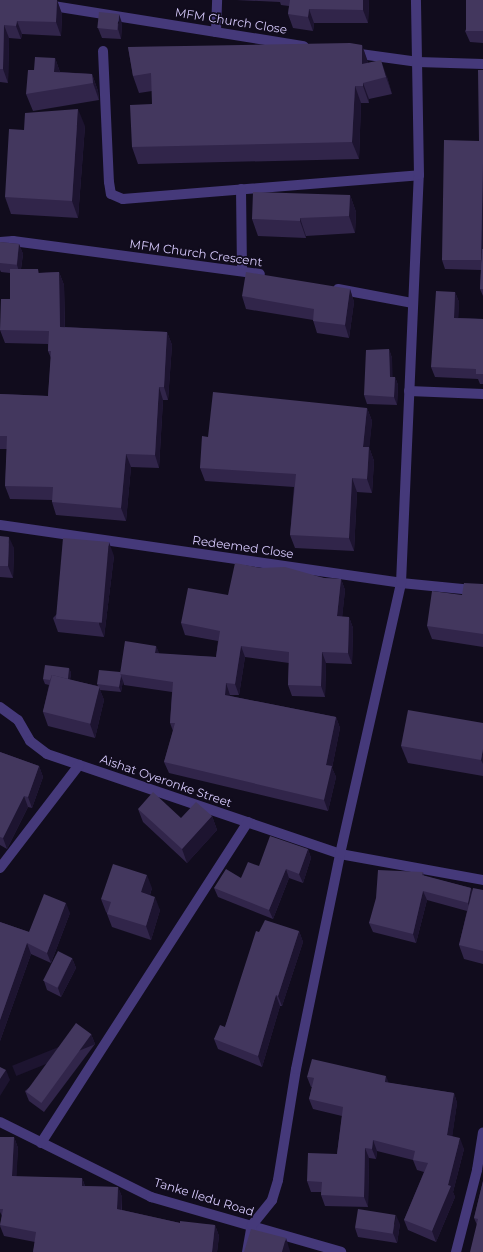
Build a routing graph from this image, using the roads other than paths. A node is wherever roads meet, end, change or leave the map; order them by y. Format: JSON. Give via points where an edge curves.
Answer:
{"nodes":[{"id":1,"x":217,"y":0,"type":"edge"},
{"id":2,"x":416,"y":0,"type":"edge"},
{"id":3,"x":38,"y":3,"type":"edge"},
{"id":4,"x":216,"y":32,"type":"junction"},
{"id":5,"x":316,"y":48,"type":"edge"},
{"id":6,"x":103,"y":51,"type":"dead end"},
{"id":7,"x":340,"y":52,"type":"edge"},
{"id":8,"x":418,"y":62,"type":"junction"},
{"id":9,"x":483,"y":64,"type":"edge"},
{"id":10,"x":418,"y":175,"type":"junction"},
{"id":11,"x":242,"y":189,"type":"junction"},
{"id":12,"x":0,"y":242,"type":"edge"},
{"id":13,"x":242,"y":271,"type":"junction"},
{"id":14,"x":273,"y":277,"type":"edge"},
{"id":15,"x":327,"y":287,"type":"edge"},
{"id":16,"x":412,"y":303,"type":"junction"},
{"id":17,"x":409,"y":391,"type":"junction"},
{"id":18,"x":483,"y":394,"type":"edge"},
{"id":19,"x":0,"y":525,"type":"edge"},
{"id":20,"x":401,"y":583,"type":"junction"},
{"id":21,"x":483,"y":591,"type":"edge"},
{"id":22,"x":0,"y":707,"type":"edge"},
{"id":23,"x":79,"y":765,"type":"junction"},
{"id":24,"x":248,"y":822,"type":"junction"},
{"id":25,"x":340,"y":854,"type":"junction"},
{"id":26,"x":0,"y":868,"type":"edge"},
{"id":27,"x":483,"y":880,"type":"edge"},
{"id":28,"x":0,"y":1122,"type":"edge"},
{"id":29,"x":483,"y":1132,"type":"edge"},
{"id":30,"x":41,"y":1143,"type":"junction"},
{"id":31,"x":252,"y":1225,"type":"junction"},
{"id":32,"x":247,"y":1252,"type":"edge"},
{"id":33,"x":341,"y":1252,"type":"edge"},
{"id":34,"x":456,"y":1252,"type":"edge"}],
"edges":[{"from":1,"to":4,"type":"street"},
{"from":2,"to":8,"type":"street"},
{"from":3,"to":4,"type":"street","name":"MFM Church Close"},
{"from":4,"to":5,"type":"street","name":"MFM Church Close"},
{"from":6,"to":11,"type":"street","via":[[111,194],[123,200]]},
{"from":7,"to":8,"type":"street"},
{"from":8,"to":9,"type":"street"},
{"from":8,"to":10,"type":"street"},
{"from":10,"to":11,"type":"street"},
{"from":10,"to":16,"type":"street"},
{"from":11,"to":13,"type":"street"},
{"from":12,"to":13,"type":"street","name":"MFM Church Crescent","via":[[13,241]]},
{"from":13,"to":14,"type":"street","name":"MFM Church Crescent"},
{"from":15,"to":16,"type":"street"},
{"from":16,"to":17,"type":"street"},
{"from":17,"to":18,"type":"street"},
{"from":17,"to":20,"type":"street"},
{"from":19,"to":20,"type":"street","name":"Redeemed Close"},
{"from":20,"to":21,"type":"street","name":"Redeemed Close"},
{"from":20,"to":25,"type":"street"},
{"from":22,"to":23,"type":"street","name":"Aishat Oyeronke Street","via":[[18,720],[30,741],[47,754]]},
{"from":23,"to":24,"type":"street","name":"Aishat Oyeronke Street"},
{"from":23,"to":26,"type":"street"},
{"from":24,"to":25,"type":"street","name":"Aishat Oyeronke Street"},
{"from":24,"to":30,"type":"street"},
{"from":25,"to":27,"type":"street","name":"Aishat Oyeronke Street"},
{"from":25,"to":31,"type":"street","via":[[296,1069],[278,1180],[272,1200]]},
{"from":28,"to":30,"type":"street","name":"Tanke Iledu Road"},
{"from":29,"to":34,"type":"street","via":[[477,1170]]},
{"from":30,"to":31,"type":"street","name":"Tanke Iledu Road","via":[[151,1196]]},
{"from":31,"to":32,"type":"street"},
{"from":31,"to":33,"type":"street","name":"Tanke Iledu Road"}]}
